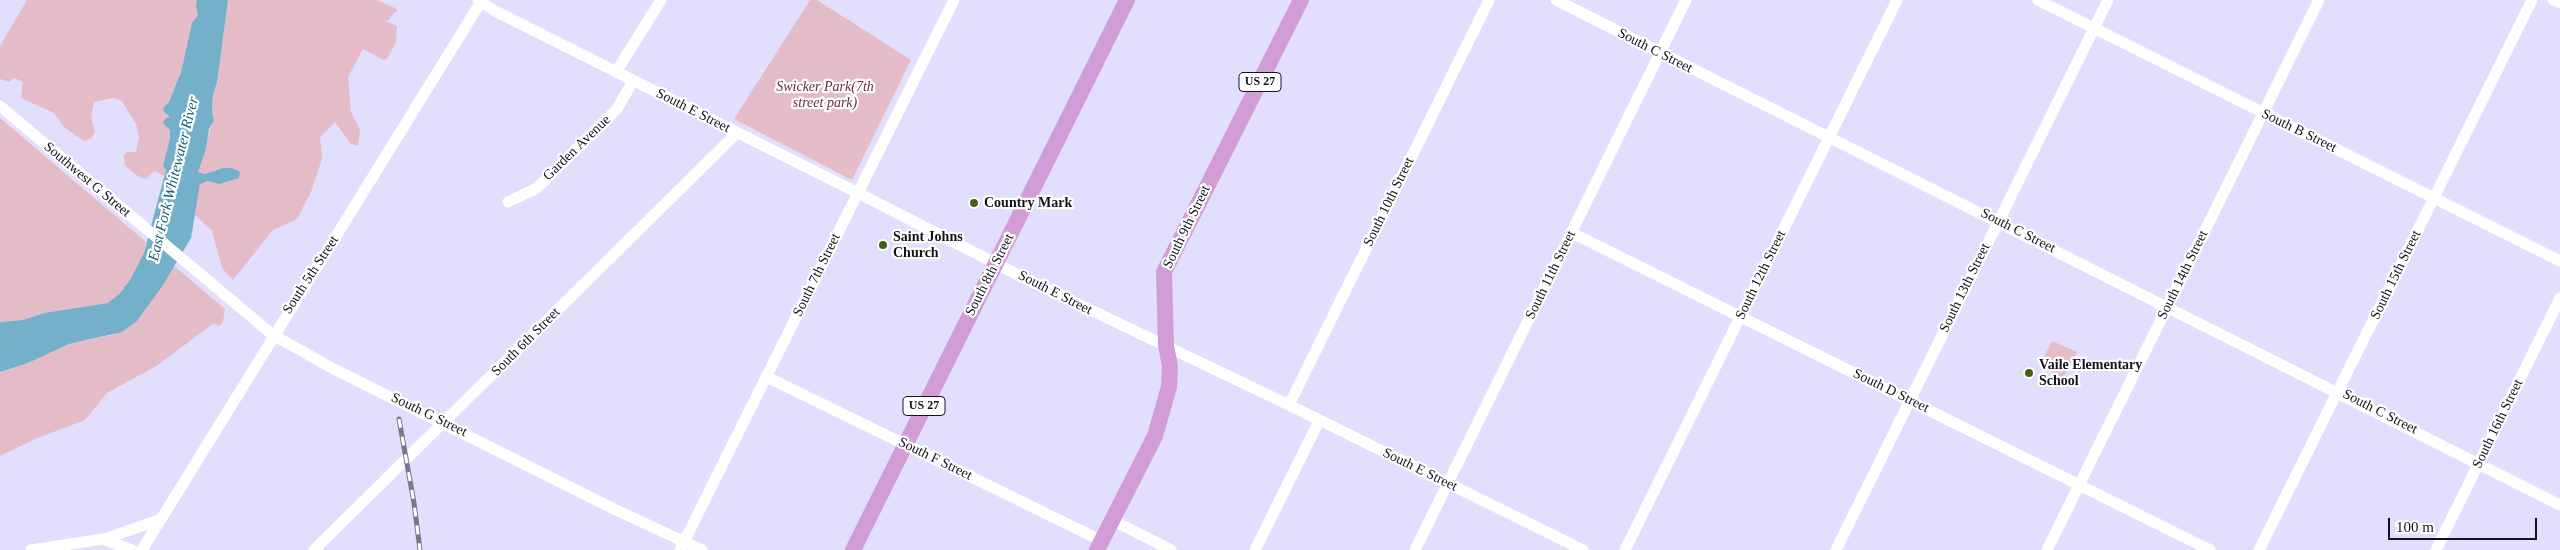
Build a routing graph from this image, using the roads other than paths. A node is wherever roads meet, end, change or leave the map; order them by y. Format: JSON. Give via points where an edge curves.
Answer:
{"nodes":[{"id":1,"x":662,"y":0,"type":"edge"},
{"id":2,"x":954,"y":0,"type":"edge"},
{"id":3,"x":1127,"y":0,"type":"edge"},
{"id":4,"x":1301,"y":0,"type":"edge"},
{"id":5,"x":1489,"y":0,"type":"edge"},
{"id":6,"x":1556,"y":0,"type":"edge"},
{"id":7,"x":1686,"y":0,"type":"edge"},
{"id":8,"x":1897,"y":0,"type":"edge"},
{"id":9,"x":2038,"y":0,"type":"edge"},
{"id":10,"x":2108,"y":0,"type":"edge"},
{"id":11,"x":2319,"y":0,"type":"edge"},
{"id":12,"x":2532,"y":0,"type":"edge"},
{"id":13,"x":2553,"y":0,"type":"edge"},
{"id":14,"x":481,"y":1,"type":"edge"},
{"id":15,"x":2560,"y":3,"type":"edge"},
{"id":16,"x":2094,"y":28,"type":"junction"},
{"id":17,"x":1660,"y":53,"type":"junction"},
{"id":18,"x":616,"y":72,"type":"junction"},
{"id":19,"x":633,"y":81,"type":"junction"},
{"id":20,"x":0,"y":106,"type":"edge"},
{"id":21,"x":2263,"y":113,"type":"junction"},
{"id":22,"x":737,"y":133,"type":"junction"},
{"id":23,"x":1830,"y":137,"type":"junction"},
{"id":24,"x":858,"y":193,"type":"junction"},
{"id":25,"x":2434,"y":198,"type":"junction"},
{"id":26,"x":508,"y":202,"type":"dead end"},
{"id":27,"x":1998,"y":221,"type":"junction"},
{"id":28,"x":1572,"y":233,"type":"junction"},
{"id":29,"x":174,"y":253,"type":"joint"},
{"id":30,"x":2560,"y":261,"type":"edge"},
{"id":31,"x":996,"y":263,"type":"junction"},
{"id":32,"x":2560,"y":298,"type":"edge"},
{"id":33,"x":2167,"y":306,"type":"junction"},
{"id":34,"x":1741,"y":316,"type":"junction"},
{"id":35,"x":273,"y":335,"type":"junction"},
{"id":36,"x":1166,"y":346,"type":"junction"},
{"id":37,"x":767,"y":377,"type":"junction"},
{"id":38,"x":2338,"y":391,"type":"junction"},
{"id":39,"x":1910,"y":401,"type":"junction"},
{"id":40,"x":1289,"y":405,"type":"junction"},
{"id":41,"x":1319,"y":421,"type":"junction"},
{"id":42,"x":445,"y":422,"type":"junction"},
{"id":43,"x":905,"y":444,"type":"junction"},
{"id":44,"x":2479,"y":463,"type":"junction"},
{"id":45,"x":1448,"y":483,"type":"junction"},
{"id":46,"x":2079,"y":485,"type":"junction"},
{"id":47,"x":2560,"y":505,"type":"edge"},
{"id":48,"x":159,"y":520,"type":"junction"},
{"id":49,"x":1112,"y":520,"type":"junction"},
{"id":50,"x":104,"y":539,"type":"junction"},
{"id":51,"x":682,"y":546,"type":"edge"},
{"id":52,"x":1099,"y":546,"type":"edge"},
{"id":53,"x":31,"y":550,"type":"edge"},
{"id":54,"x":132,"y":550,"type":"edge"},
{"id":55,"x":142,"y":550,"type":"edge"},
{"id":56,"x":314,"y":550,"type":"edge"},
{"id":57,"x":702,"y":550,"type":"edge"},
{"id":58,"x":853,"y":550,"type":"edge"},
{"id":59,"x":1171,"y":550,"type":"edge"},
{"id":60,"x":1255,"y":550,"type":"edge"},
{"id":61,"x":1415,"y":550,"type":"edge"},
{"id":62,"x":1583,"y":550,"type":"edge"},
{"id":63,"x":1625,"y":550,"type":"edge"},
{"id":64,"x":1836,"y":550,"type":"edge"},
{"id":65,"x":2047,"y":550,"type":"edge"},
{"id":66,"x":2210,"y":550,"type":"edge"},
{"id":67,"x":2260,"y":550,"type":"edge"},
{"id":68,"x":2436,"y":550,"type":"edge"}],
"edges":[{"from":1,"to":18,"type":"street"},
{"from":2,"to":24,"type":"street","name":"South 7th Street"},
{"from":3,"to":31,"type":"highway","name":"South 8th Street","number":"US 27"},
{"from":4,"to":36,"type":"highway","name":"South 9th Street","number":"US 27","via":[[1164,272]]},
{"from":5,"to":40,"type":"street","name":"South 10th Street"},
{"from":6,"to":17,"type":"street","name":"South C Street"},
{"from":7,"to":17,"type":"street","name":"South 11th Street"},
{"from":8,"to":23,"type":"street","name":"South 12th Street"},
{"from":9,"to":16,"type":"street","name":"South B Street"},
{"from":10,"to":16,"type":"street","name":"South 13th Street"},
{"from":11,"to":21,"type":"street","name":"South 14th Street"},
{"from":12,"to":25,"type":"street","name":"South 15th Street"},
{"from":13,"to":15,"type":"street"},
{"from":14,"to":18,"type":"street","name":"South E Street"},
{"from":14,"to":35,"type":"street","name":"South 5th Street"},
{"from":16,"to":21,"type":"street","name":"South B Street"},
{"from":16,"to":27,"type":"street","name":"South 13th Street"},
{"from":17,"to":23,"type":"street","name":"South C Street"},
{"from":17,"to":28,"type":"street","name":"South 11th Street"},
{"from":18,"to":19,"type":"street","name":"South E Street"},
{"from":19,"to":22,"type":"street","name":"South E Street"},
{"from":19,"to":26,"type":"street","name":"Garden Avenue","via":[[617,109],[537,188]]},
{"from":20,"to":29,"type":"street","name":"Southwest G Street"},
{"from":21,"to":25,"type":"street","name":"South B Street"},
{"from":21,"to":33,"type":"street","name":"South 14th Street"},
{"from":22,"to":24,"type":"street","name":"South E Street"},
{"from":22,"to":42,"type":"street","name":"South 6th Street"},
{"from":23,"to":27,"type":"street","name":"South C Street"},
{"from":23,"to":34,"type":"street","name":"South 12th Street"},
{"from":24,"to":31,"type":"street","name":"South E Street"},
{"from":24,"to":37,"type":"street","name":"South 7th Street"},
{"from":25,"to":30,"type":"street","name":"South B Street"},
{"from":25,"to":38,"type":"street","name":"South 15th Street"},
{"from":27,"to":33,"type":"street","name":"South C Street"},
{"from":27,"to":39,"type":"street","name":"South 13th Street"},
{"from":28,"to":34,"type":"street","name":"South D Street"},
{"from":28,"to":45,"type":"street","name":"South 11th Street"},
{"from":29,"to":35,"type":"street","name":"South G Street"},
{"from":31,"to":36,"type":"street","name":"South E Street"},
{"from":31,"to":43,"type":"highway","name":"South 8th Street","number":"US 27"},
{"from":32,"to":44,"type":"street","name":"South 16th Street"},
{"from":33,"to":38,"type":"street","name":"South C Street"},
{"from":33,"to":46,"type":"street","name":"South 14th Street"},
{"from":34,"to":39,"type":"street","name":"South D Street"},
{"from":34,"to":63,"type":"street","name":"South 12th Street"},
{"from":35,"to":42,"type":"street","name":"South G Street","via":[[332,368]]},
{"from":35,"to":48,"type":"street","name":"South 5th Street"},
{"from":36,"to":40,"type":"street","name":"South E Street"},
{"from":36,"to":49,"type":"highway","name":"South 9th Street","number":"US 27","via":[[1170,366],[1169,387],[1161,420],[1156,436]]},
{"from":37,"to":43,"type":"street","name":"South F Street"},
{"from":37,"to":51,"type":"street","name":"South 7th Street"},
{"from":38,"to":44,"type":"street","name":"South C Street"},
{"from":38,"to":67,"type":"street","name":"South 15th Street"},
{"from":39,"to":46,"type":"street","name":"South D Street"},
{"from":39,"to":64,"type":"street","name":"South 13th Street"},
{"from":40,"to":41,"type":"street","name":"South E Street"},
{"from":41,"to":45,"type":"street","name":"South E Street"},
{"from":41,"to":60,"type":"street"},
{"from":42,"to":51,"type":"street","name":"South G Street"},
{"from":42,"to":56,"type":"street","name":"South 6th Street"},
{"from":43,"to":52,"type":"street","name":"South F Street"},
{"from":43,"to":58,"type":"highway","name":"South 8th Street","number":"US 27"},
{"from":44,"to":47,"type":"street","name":"South C Street"},
{"from":44,"to":68,"type":"street","name":"South 16th Street"},
{"from":45,"to":61,"type":"street","name":"South 11th Street"},
{"from":45,"to":62,"type":"street","name":"South E Street"},
{"from":46,"to":65,"type":"street","name":"South 14th Street"},
{"from":46,"to":66,"type":"street","name":"South D Street"},
{"from":48,"to":50,"type":"street"},
{"from":48,"to":55,"type":"street","name":"South 5th Street"},
{"from":49,"to":52,"type":"highway","name":"South 9th Street","number":"US 27"},
{"from":49,"to":59,"type":"street"},
{"from":50,"to":53,"type":"street"},
{"from":50,"to":54,"type":"street"},
{"from":51,"to":57,"type":"street","name":"South G Street"}]}
